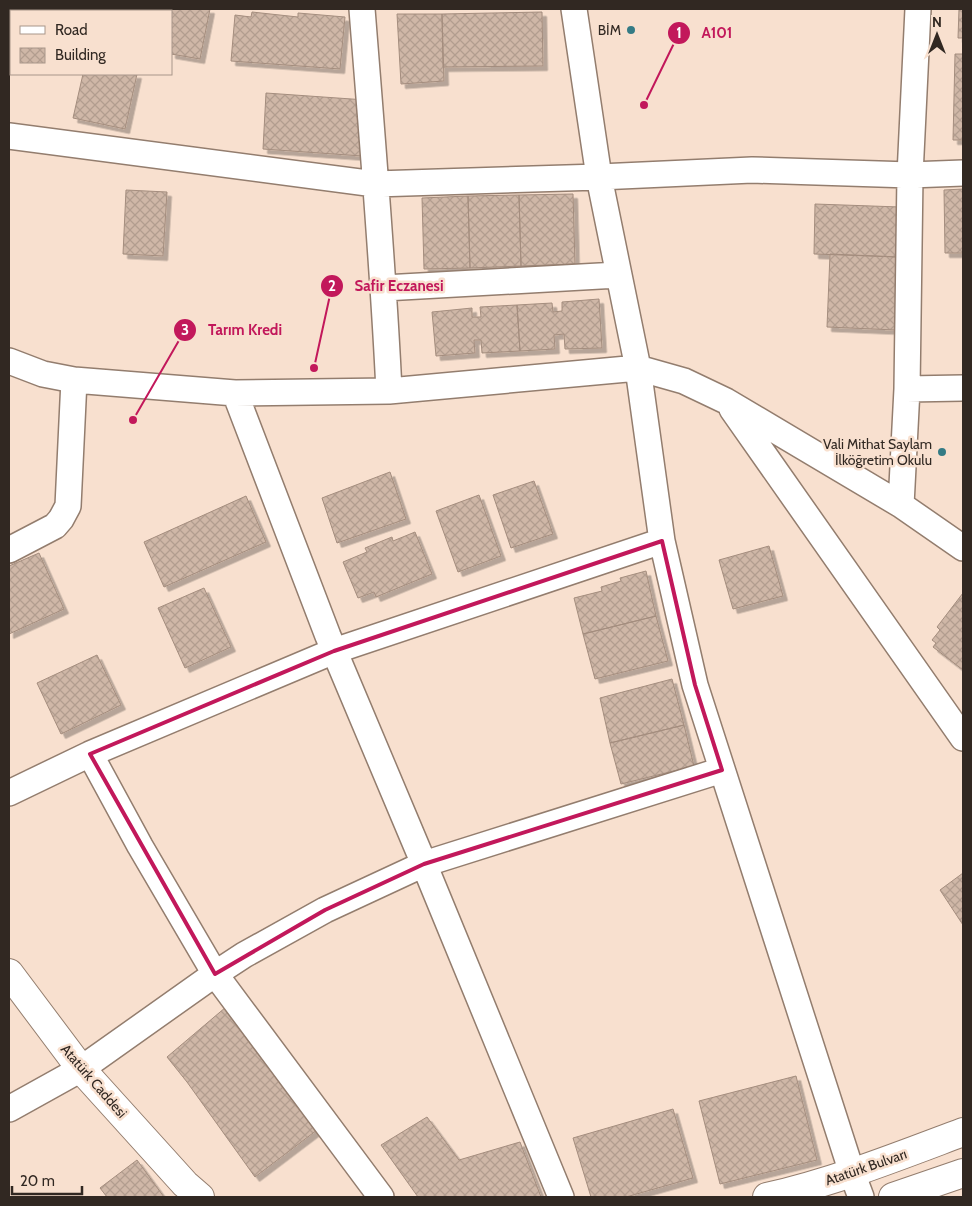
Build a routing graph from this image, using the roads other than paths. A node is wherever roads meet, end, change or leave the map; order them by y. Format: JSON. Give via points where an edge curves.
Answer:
{"nodes":[{"id":1,"x":362,"y":9,"type":"edge"},
{"id":2,"x":574,"y":9,"type":"edge"},
{"id":3,"x":918,"y":9,"type":"edge"},
{"id":4,"x":9,"y":136,"type":"edge"},
{"id":5,"x":963,"y":173,"type":"edge"},
{"id":6,"x":910,"y":174,"type":"junction"},
{"id":7,"x":599,"y":177,"type":"junction"},
{"id":8,"x":375,"y":184,"type":"junction"},
{"id":9,"x":618,"y":275,"type":"junction"},
{"id":10,"x":384,"y":288,"type":"junction"},
{"id":11,"x":9,"y":361,"type":"edge"},
{"id":12,"x":638,"y":368,"type":"junction"},
{"id":13,"x":74,"y":380,"type":"junction"},
{"id":14,"x":963,"y":388,"type":"edge"},
{"id":15,"x":907,"y":389,"type":"junction"},
{"id":16,"x":389,"y":391,"type":"junction"},
{"id":17,"x":235,"y":393,"type":"junction"},
{"id":18,"x":726,"y":401,"type":"junction"},
{"id":19,"x":900,"y":505,"type":"junction"},
{"id":20,"x":662,"y":541,"type":"junction"},
{"id":21,"x":963,"y":548,"type":"edge"},
{"id":22,"x":9,"y":550,"type":"edge"},
{"id":23,"x":334,"y":651,"type":"junction"},
{"id":24,"x":963,"y":738,"type":"edge"},
{"id":25,"x":90,"y":754,"type":"junction"},
{"id":26,"x":722,"y":770,"type":"junction"},
{"id":27,"x":9,"y":793,"type":"edge"},
{"id":28,"x":424,"y":864,"type":"junction"},
{"id":29,"x":9,"y":973,"type":"edge"},
{"id":30,"x":215,"y":974,"type":"junction"},
{"id":31,"x":81,"y":1069,"type":"junction"},
{"id":32,"x":9,"y":1109,"type":"edge"},
{"id":33,"x":963,"y":1132,"type":"edge"},
{"id":34,"x":963,"y":1172,"type":"edge"},
{"id":35,"x":856,"y":1185,"type":"edge"},
{"id":36,"x":192,"y":1193,"type":"edge"},
{"id":37,"x":381,"y":1197,"type":"edge"},
{"id":38,"x":561,"y":1197,"type":"edge"},
{"id":39,"x":767,"y":1197,"type":"edge"},
{"id":40,"x":893,"y":1197,"type":"edge"}],
"edges":[{"from":1,"to":8,"type":"street"},
{"from":2,"to":7,"type":"street"},
{"from":3,"to":6,"type":"street"},
{"from":4,"to":8,"type":"street"},
{"from":5,"to":6,"type":"street"},
{"from":6,"to":7,"type":"street","via":[[752,170]]},
{"from":6,"to":15,"type":"street"},
{"from":7,"to":8,"type":"street"},
{"from":7,"to":9,"type":"street"},
{"from":8,"to":10,"type":"street"},
{"from":9,"to":10,"type":"street"},
{"from":9,"to":12,"type":"street"},
{"from":10,"to":16,"type":"street"},
{"from":11,"to":13,"type":"street","via":[[42,374]]},
{"from":12,"to":16,"type":"street"},
{"from":12,"to":18,"type":"street","via":[[684,381]]},
{"from":12,"to":20,"type":"street"},
{"from":13,"to":17,"type":"street"},
{"from":13,"to":22,"type":"street","via":[[68,506],[55,526]]},
{"from":14,"to":15,"type":"street"},
{"from":15,"to":19,"type":"street"},
{"from":16,"to":17,"type":"street"},
{"from":17,"to":23,"type":"street"},
{"from":18,"to":19,"type":"street"},
{"from":18,"to":24,"type":"street"},
{"from":19,"to":21,"type":"street"},
{"from":20,"to":23,"type":"street"},
{"from":20,"to":26,"type":"street","via":[[695,685]]},
{"from":23,"to":25,"type":"street"},
{"from":23,"to":28,"type":"street"},
{"from":25,"to":27,"type":"street"},
{"from":25,"to":30,"type":"street"},
{"from":26,"to":28,"type":"street"},
{"from":26,"to":35,"type":"street"},
{"from":28,"to":30,"type":"street","via":[[325,910]]},
{"from":28,"to":38,"type":"street"},
{"from":29,"to":31,"type":"main road","name":"Atatürk Caddesi"},
{"from":30,"to":31,"type":"street"},
{"from":30,"to":37,"type":"street"},
{"from":31,"to":32,"type":"street"},
{"from":31,"to":36,"type":"main road","name":"Atatürk Caddesi"},
{"from":33,"to":35,"type":"main road","name":"Atatürk Bulvarı"},
{"from":34,"to":40,"type":"main road"},
{"from":35,"to":39,"type":"main road","name":"Atatürk Bulvarı"}]}
